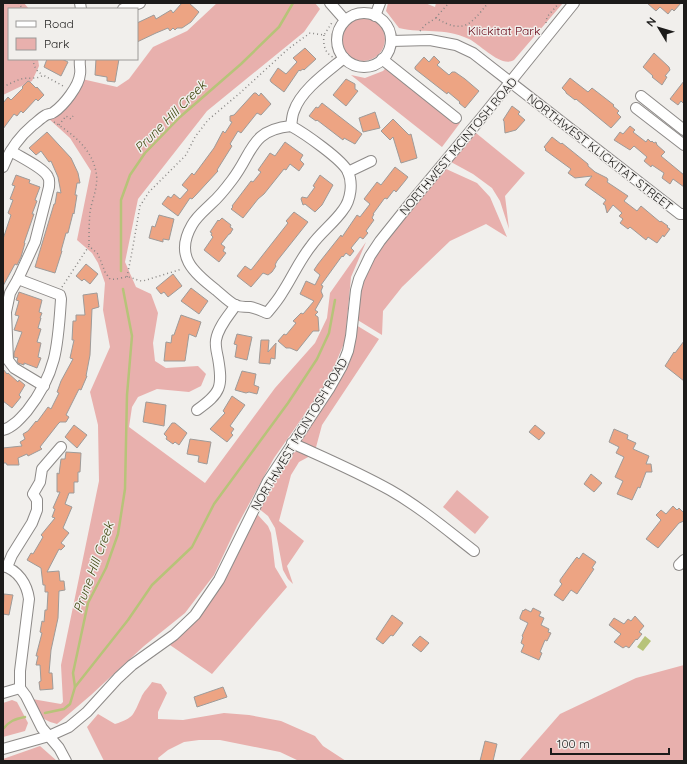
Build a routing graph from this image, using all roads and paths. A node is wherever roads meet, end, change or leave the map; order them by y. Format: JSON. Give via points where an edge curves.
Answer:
{"nodes":[{"id":1,"x":140,"y":3,"type":"edge"},
{"id":2,"x":330,"y":3,"type":"edge"},
{"id":3,"x":380,"y":3,"type":"edge"},
{"id":4,"x":449,"y":3,"type":"edge"},
{"id":5,"x":488,"y":3,"type":"edge"},
{"id":6,"x":574,"y":3,"type":"edge"},
{"id":7,"x":126,"y":8,"type":"edge"},
{"id":8,"x":375,"y":16,"type":"junction"},
{"id":9,"x":342,"y":17,"type":"junction"},
{"id":10,"x":436,"y":18,"type":"junction"},
{"id":11,"x":324,"y":35,"type":"junction"},
{"id":12,"x":391,"y":41,"type":"junction"},
{"id":13,"x":419,"y":41,"type":"junction"},
{"id":14,"x":382,"y":59,"type":"junction"},
{"id":15,"x":33,"y":60,"type":"edge"},
{"id":16,"x":341,"y":61,"type":"junction"},
{"id":17,"x":79,"y":62,"type":"edge"},
{"id":18,"x":43,"y":75,"type":"junction"},
{"id":19,"x":510,"y":82,"type":"junction"},
{"id":20,"x":3,"y":87,"type":"edge"},
{"id":21,"x":67,"y":88,"type":"junction"},
{"id":22,"x":641,"y":96,"type":"dead end"},
{"id":23,"x":636,"y":108,"type":"dead end"},
{"id":24,"x":46,"y":115,"type":"junction"},
{"id":25,"x":73,"y":116,"type":"dead end"},
{"id":26,"x":456,"y":118,"type":"dead end"},
{"id":27,"x":59,"y":125,"type":"junction"},
{"id":28,"x":291,"y":126,"type":"junction"},
{"id":29,"x":684,"y":130,"type":"edge"},
{"id":30,"x":684,"y":146,"type":"edge"},
{"id":31,"x":11,"y":151,"type":"junction"},
{"id":32,"x":371,"y":161,"type":"dead end"},
{"id":33,"x":3,"y":167,"type":"edge"},
{"id":34,"x":348,"y":172,"type":"junction"},
{"id":35,"x":682,"y":214,"type":"edge"},
{"id":36,"x":89,"y":246,"type":"junction"},
{"id":37,"x":189,"y":264,"type":"junction"},
{"id":38,"x":127,"y":277,"type":"junction"},
{"id":39,"x":18,"y":279,"type":"junction"},
{"id":40,"x":57,"y":294,"type":"junction"},
{"id":41,"x":236,"y":305,"type":"junction"},
{"id":42,"x":44,"y":386,"type":"junction"},
{"id":43,"x":197,"y":410,"type":"dead end"},
{"id":44,"x":3,"y":430,"type":"edge"},
{"id":45,"x":292,"y":443,"type":"junction"},
{"id":46,"x":61,"y":447,"type":"dead end"},
{"id":47,"x":474,"y":551,"type":"dead end"},
{"id":48,"x":5,"y":567,"type":"edge"},
{"id":49,"x":20,"y":688,"type":"junction"},
{"id":50,"x":3,"y":693,"type":"edge"},
{"id":51,"x":49,"y":736,"type":"junction"},
{"id":52,"x":3,"y":749,"type":"edge"},
{"id":53,"x":66,"y":761,"type":"edge"}],
"edges":[{"from":1,"to":7,"type":"street"},
{"from":2,"to":9,"type":"street"},
{"from":3,"to":8,"type":"street"},
{"from":4,"to":10,"type":"path"},
{"from":5,"to":10,"type":"path","via":[[474,21],[463,26],[457,27]]},
{"from":6,"to":19,"type":"street","name":"NORTHWEST MCINTOSH ROAD"},
{"from":8,"to":9,"type":"street","via":[[356,14]]},
{"from":8,"to":12,"type":"street","via":[[387,26]]},
{"from":9,"to":11,"type":"path","via":[[330,24]]},
{"from":9,"to":16,"type":"street","via":[[337,39]]},
{"from":10,"to":13,"type":"path","via":[[420,31]]},
{"from":11,"to":16,"type":"path","via":[[324,47],[329,56]]},
{"from":11,"to":38,"type":"path","via":[[310,33],[288,49],[208,120],[186,155],[149,192],[140,206]]},
{"from":12,"to":13,"type":"street","name":"NORTHWEST KLICKITAT STREET"},
{"from":12,"to":14,"type":"street"},
{"from":13,"to":19,"type":"street","name":"NORTHWEST KLICKITAT STREET","via":[[430,40],[456,45],[473,53]]},
{"from":14,"to":16,"type":"street","via":[[373,66],[365,67]]},
{"from":14,"to":26,"type":"street"},
{"from":15,"to":18,"type":"path","via":[[37,72]]},
{"from":16,"to":28,"type":"street","via":[[298,101]]},
{"from":17,"to":21,"type":"street"},
{"from":17,"to":24,"type":"street","via":[[81,74],[72,92],[57,110]]},
{"from":18,"to":20,"type":"path","via":[[19,80]]},
{"from":18,"to":21,"type":"path"},
{"from":19,"to":35,"type":"street","name":"NORTHWEST KLICKITAT STREET"},
{"from":19,"to":45,"type":"street","name":"NORTHWEST MCINTOSH ROAD","via":[[370,256],[356,290],[351,336],[342,366]]},
{"from":21,"to":24,"type":"street"},
{"from":22,"to":29,"type":"street"},
{"from":23,"to":30,"type":"street"},
{"from":24,"to":27,"type":"path"},
{"from":24,"to":31,"type":"street","via":[[23,135]]},
{"from":25,"to":27,"type":"path","via":[[71,119],[66,116]]},
{"from":27,"to":36,"type":"path","via":[[81,142],[97,173],[90,211]]},
{"from":28,"to":34,"type":"street","via":[[306,134],[342,163]]},
{"from":28,"to":37,"type":"street","via":[[272,131],[255,142],[233,179],[192,224],[185,244]]},
{"from":31,"to":33,"type":"street"},
{"from":31,"to":39,"type":"street","via":[[43,171],[49,181],[35,242]]},
{"from":32,"to":34,"type":"street"},
{"from":34,"to":41,"type":"street","via":[[351,186],[349,200],[344,209],[299,262],[268,313]]},
{"from":36,"to":38,"type":"path","via":[[98,254],[110,279]]},
{"from":36,"to":40,"type":"path"},
{"from":37,"to":38,"type":"path","via":[[184,268],[143,281]]},
{"from":37,"to":41,"type":"street","via":[[197,275]]},
{"from":39,"to":40,"type":"street"},
{"from":39,"to":42,"type":"street","via":[[10,293],[6,312],[8,360],[14,368]]},
{"from":40,"to":42,"type":"street","via":[[61,299],[57,345]]},
{"from":41,"to":43,"type":"street","via":[[222,325],[216,340],[221,378],[218,391],[210,401]]},
{"from":42,"to":44,"type":"street","via":[[15,424]]},
{"from":45,"to":47,"type":"street","via":[[391,490]]},
{"from":45,"to":51,"type":"street","name":"NORTHWEST MCINTOSH ROAD","via":[[257,501],[219,580],[195,615],[174,635],[132,665],[69,727]]},
{"from":46,"to":48,"type":"street","via":[[42,469],[40,482],[33,494],[37,500],[37,510],[32,523]]},
{"from":48,"to":49,"type":"street","via":[[25,583],[29,599]]},
{"from":49,"to":50,"type":"street"},
{"from":49,"to":51,"type":"street"},
{"from":51,"to":52,"type":"street","name":"NORTHWEST MCINTOSH ROAD"},
{"from":51,"to":53,"type":"street"}]}
